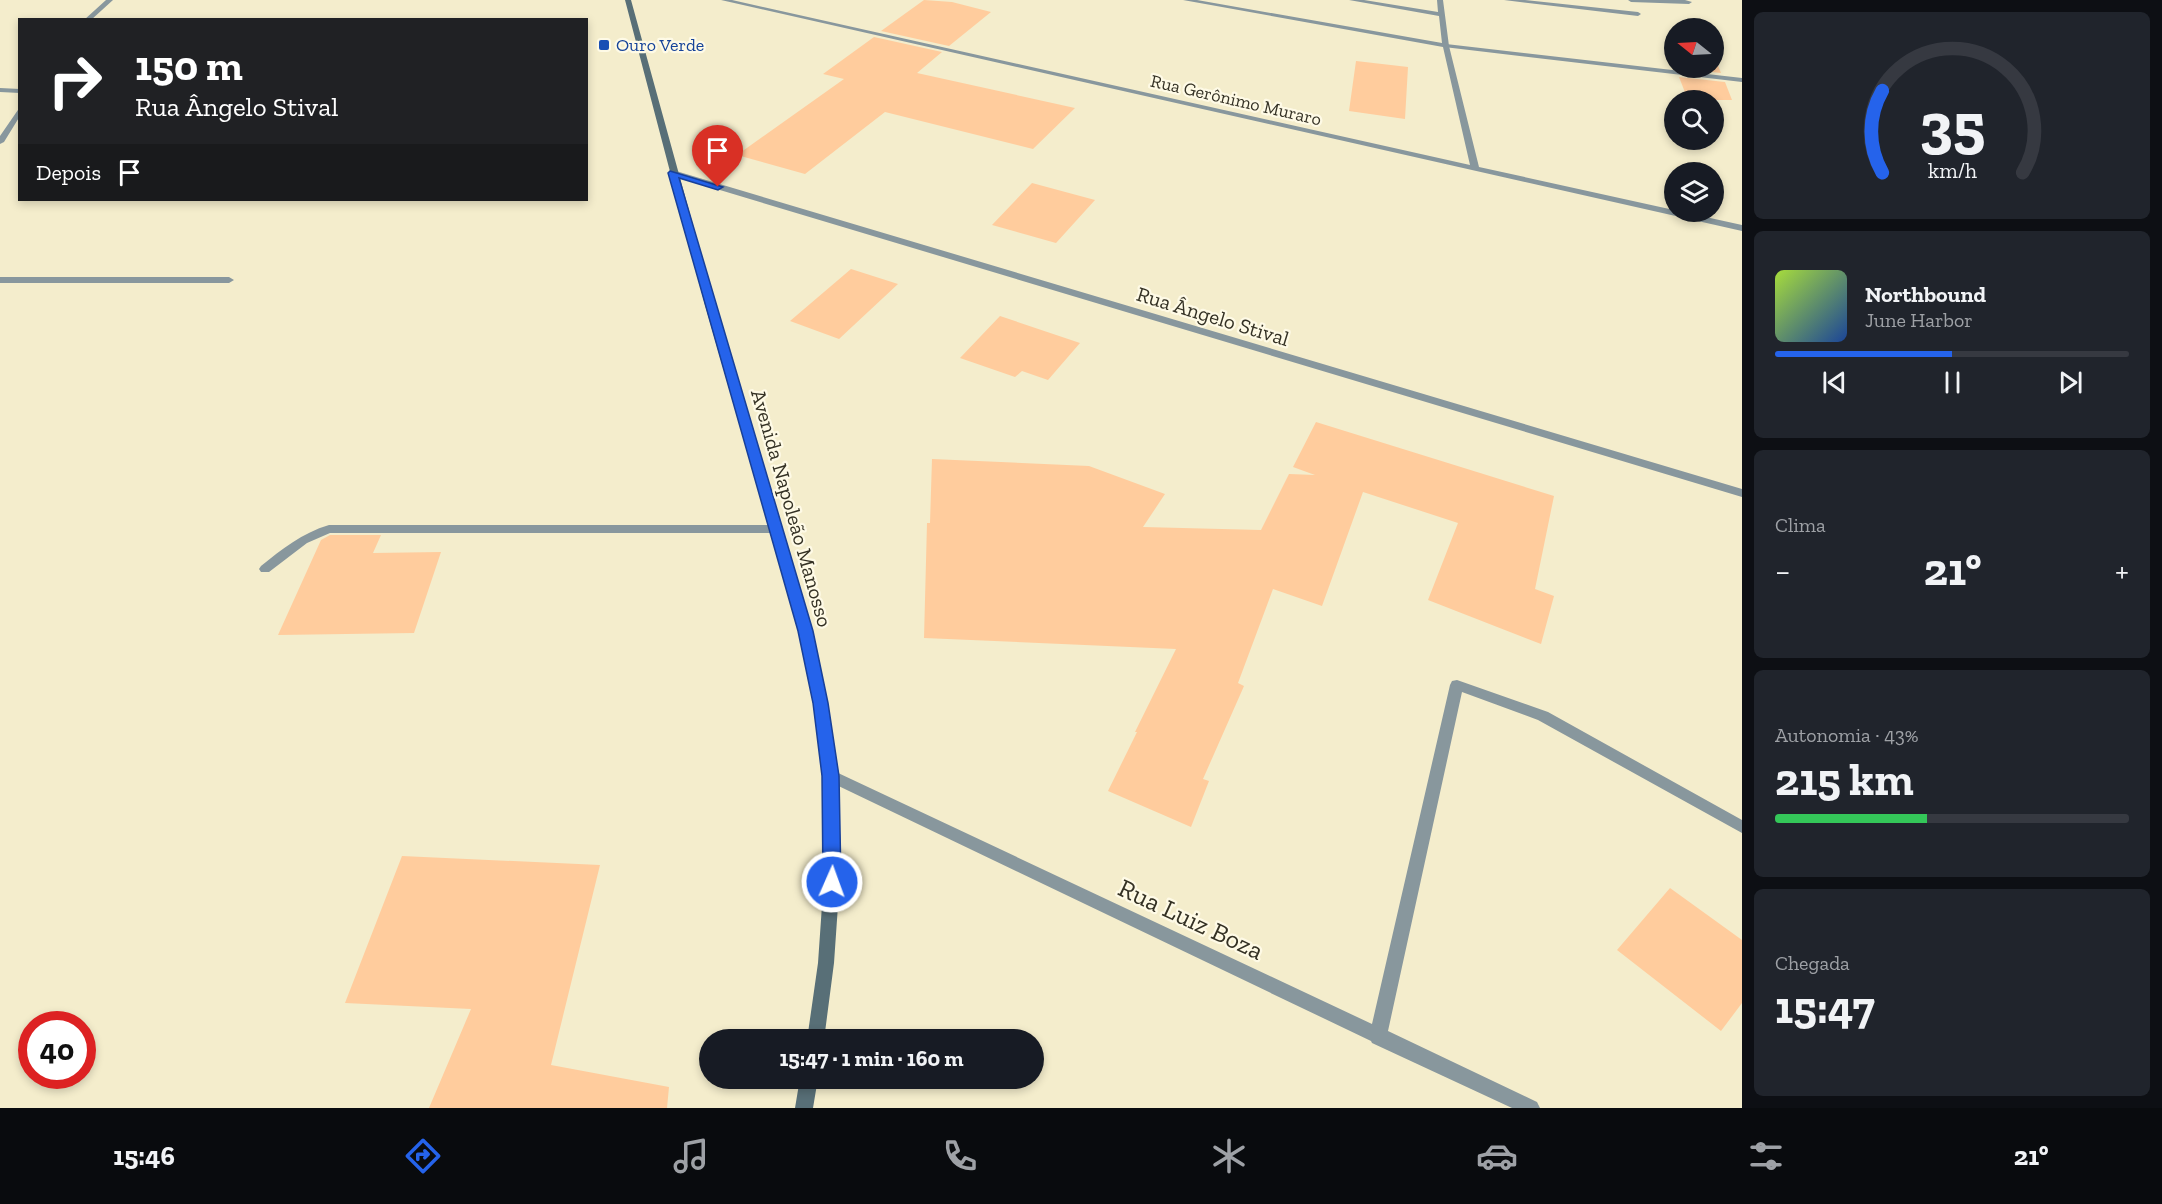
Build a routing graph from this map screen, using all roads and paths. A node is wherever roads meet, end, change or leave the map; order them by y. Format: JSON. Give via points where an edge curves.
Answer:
{"nodes":[{"id":1,"x":110,"y":0,"type":"edge"},
{"id":2,"x":627,"y":0,"type":"edge"},
{"id":3,"x":724,"y":0,"type":"edge"},
{"id":4,"x":1186,"y":0,"type":"edge"},
{"id":5,"x":1352,"y":0,"type":"edge"},
{"id":6,"x":1440,"y":0,"type":"edge"},
{"id":7,"x":1507,"y":0,"type":"edge"},
{"id":8,"x":1631,"y":0,"type":"edge"},
{"id":9,"x":1689,"y":2,"type":"dead end"},
{"id":10,"x":1441,"y":14,"type":"junction"},
{"id":11,"x":1638,"y":14,"type":"dead end"},
{"id":12,"x":89,"y":18,"type":"edge"},
{"id":13,"x":1446,"y":46,"type":"junction"},
{"id":14,"x":1742,"y":80,"type":"edge"},
{"id":15,"x":0,"y":90,"type":"edge"},
{"id":16,"x":18,"y":91,"type":"edge"},
{"id":17,"x":18,"y":112,"type":"edge"},
{"id":18,"x":0,"y":142,"type":"edge"},
{"id":19,"x":1475,"y":168,"type":"junction"},
{"id":20,"x":673,"y":173,"type":"junction"},
{"id":21,"x":1742,"y":228,"type":"edge"},
{"id":22,"x":0,"y":280,"type":"edge"},
{"id":23,"x":229,"y":280,"type":"dead end"},
{"id":24,"x":1742,"y":493,"type":"edge"},
{"id":25,"x":776,"y":529,"type":"junction"},
{"id":26,"x":265,"y":569,"type":"dead end"},
{"id":27,"x":831,"y":776,"type":"junction"},
{"id":28,"x":1742,"y":826,"type":"edge"},
{"id":29,"x":817,"y":1029,"type":"edge"},
{"id":30,"x":1378,"y":1037,"type":"junction"},
{"id":31,"x":807,"y":1089,"type":"edge"},
{"id":32,"x":804,"y":1108,"type":"edge"},
{"id":33,"x":1531,"y":1108,"type":"edge"}],
"edges":[{"from":1,"to":12,"type":"street"},
{"from":2,"to":20,"type":"street","name":"Avenida Napoleão Manosso"},
{"from":3,"to":19,"type":"street","name":"Rua Gerônimo Muraro"},
{"from":4,"to":13,"type":"street"},
{"from":5,"to":10,"type":"street"},
{"from":6,"to":10,"type":"street"},
{"from":7,"to":11,"type":"street"},
{"from":8,"to":9,"type":"street"},
{"from":10,"to":13,"type":"street"},
{"from":13,"to":14,"type":"street"},
{"from":13,"to":19,"type":"street"},
{"from":15,"to":16,"type":"street"},
{"from":17,"to":18,"type":"street"},
{"from":19,"to":21,"type":"street","name":"Rua Gerônimo Muraro"},
{"from":20,"to":24,"type":"street","name":"Rua Ângelo Stival"},
{"from":20,"to":25,"type":"street","name":"Avenida Napoleão Manosso"},
{"from":22,"to":23,"type":"street"},
{"from":25,"to":26,"type":"street","via":[[329,529],[300,541]]},
{"from":25,"to":27,"type":"street","name":"Avenida Napoleão Manosso","via":[[805,631]]},
{"from":27,"to":29,"type":"street","name":"Avenida Napoleão Manosso","via":[[833,862]]},
{"from":27,"to":30,"type":"street","name":"Rua Luiz Boza"},
{"from":28,"to":30,"type":"street","via":[[1543,716],[1457,685]]},
{"from":30,"to":33,"type":"street","name":"Rua Luiz Boza"},
{"from":31,"to":32,"type":"street"}]}
